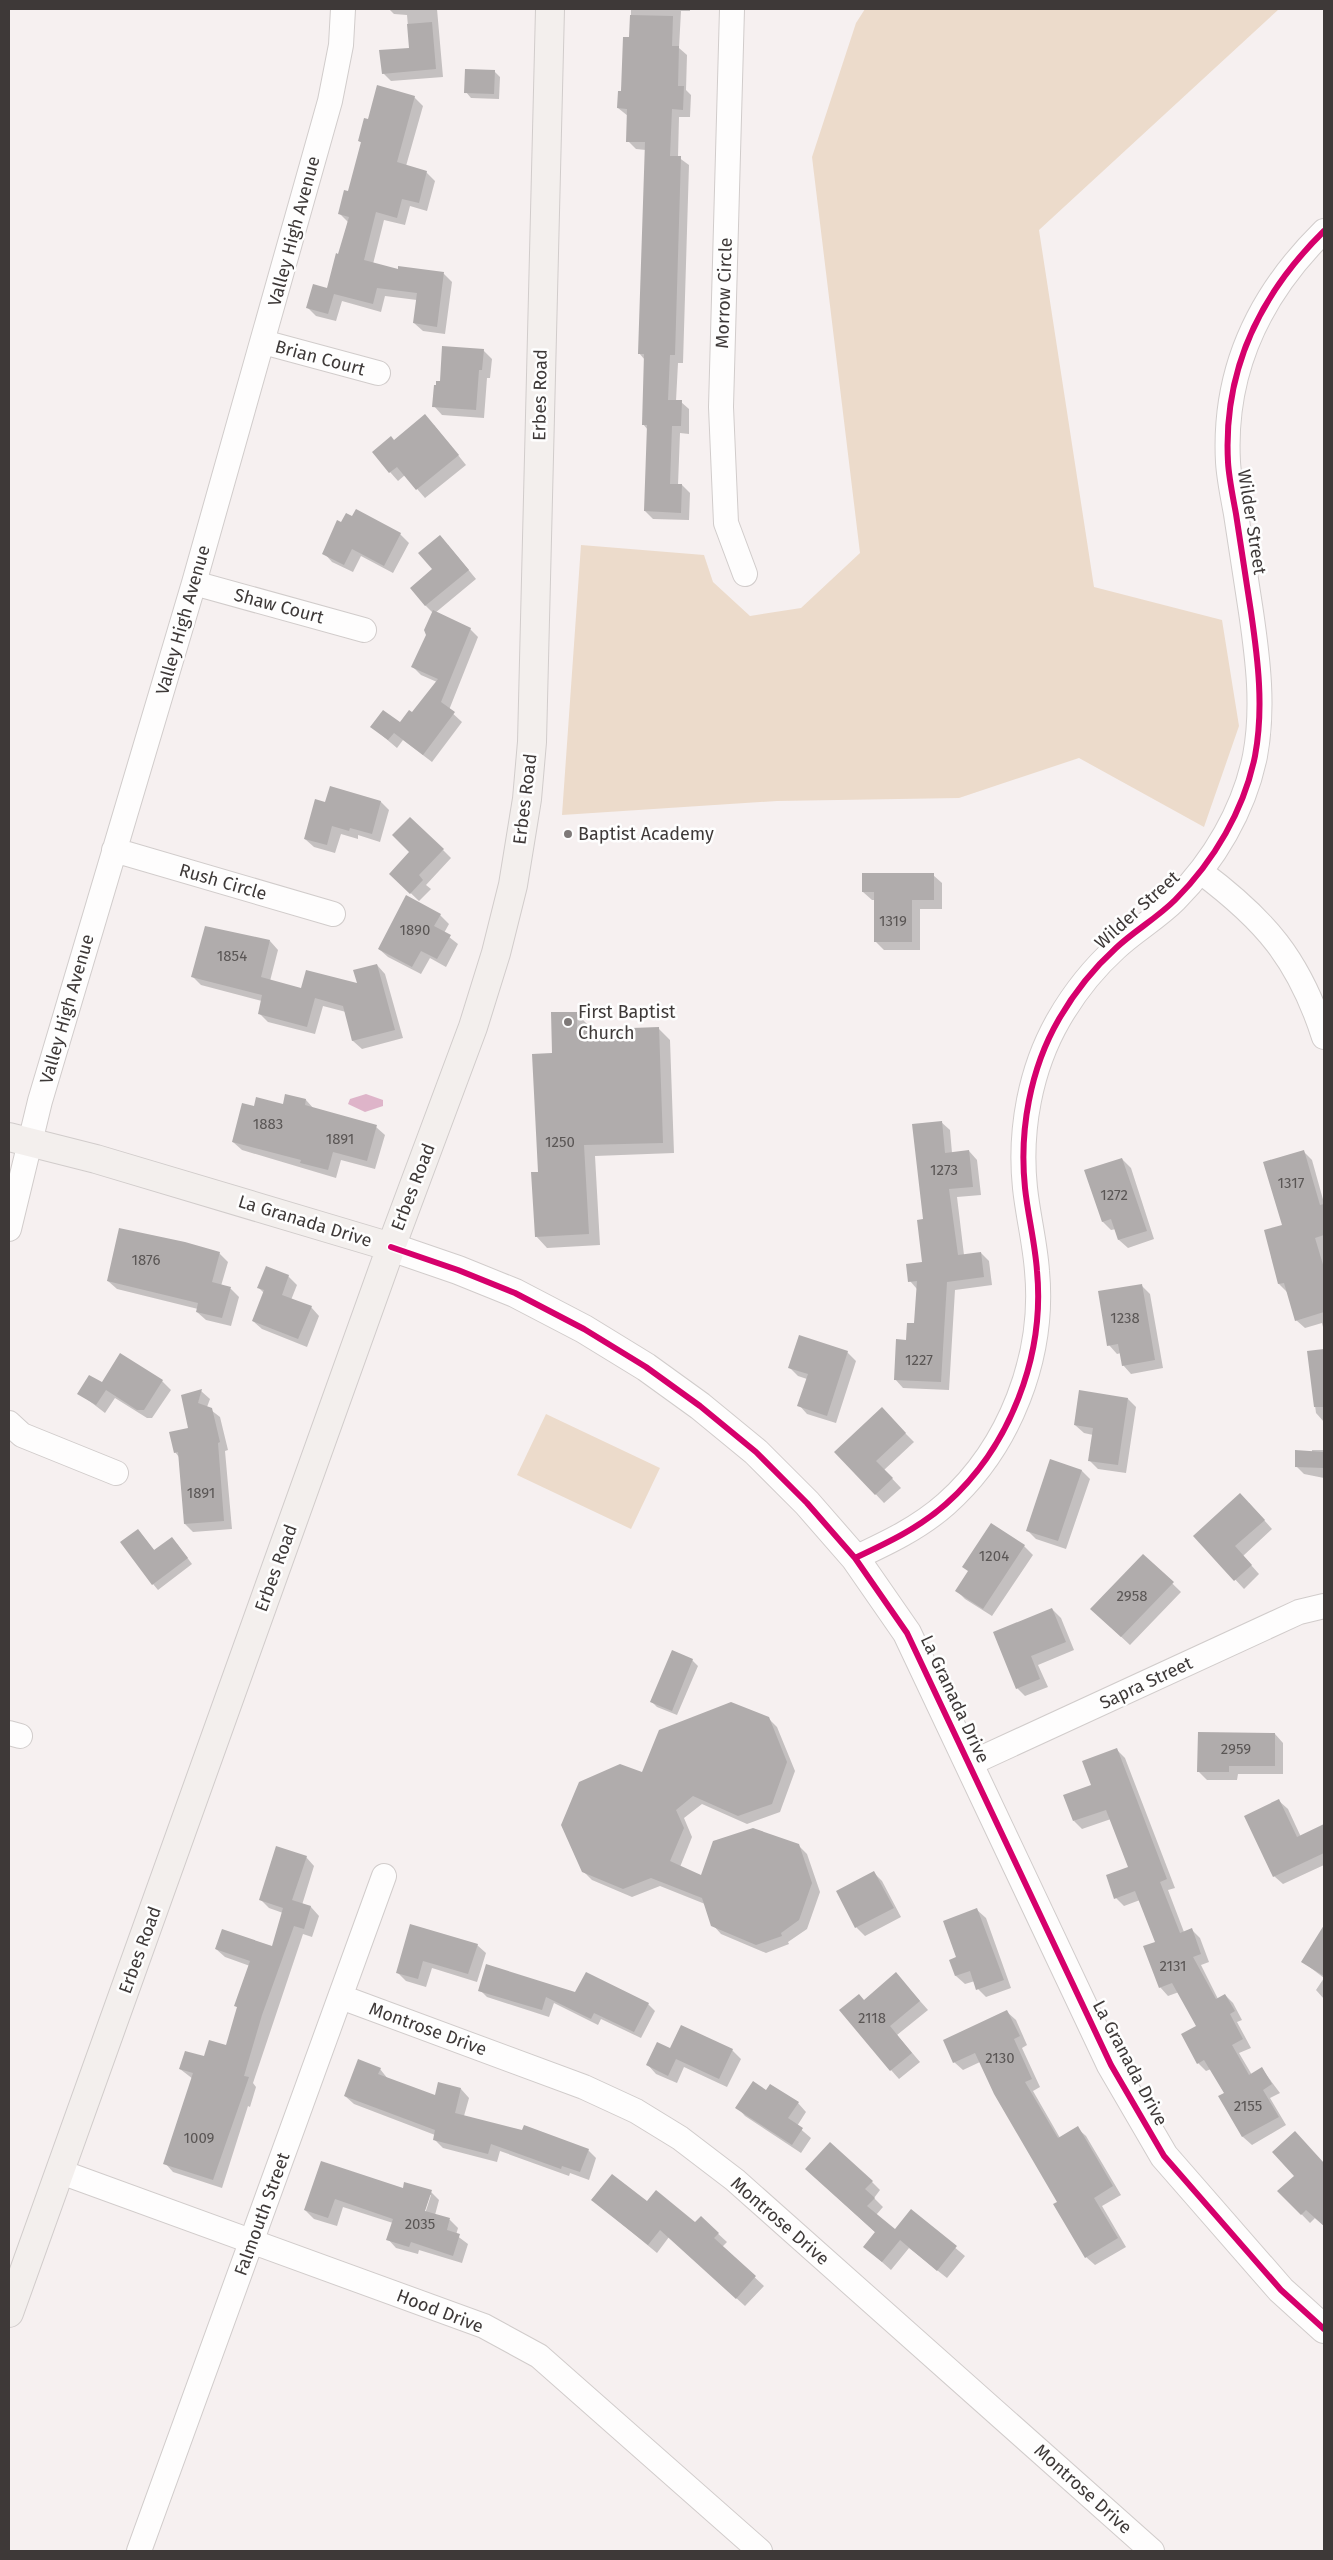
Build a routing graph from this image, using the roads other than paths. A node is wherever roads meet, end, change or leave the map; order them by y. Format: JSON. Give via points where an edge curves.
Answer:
{"nodes":[{"id":1,"x":343,"y":9,"type":"edge"},
{"id":2,"x":550,"y":9,"type":"edge"},
{"id":3,"x":732,"y":9,"type":"edge"},
{"id":4,"x":1324,"y":231,"type":"edge"},
{"id":5,"x":263,"y":342,"type":"junction"},
{"id":6,"x":378,"y":373,"type":"dead end"},
{"id":7,"x":746,"y":574,"type":"dead end"},
{"id":8,"x":194,"y":583,"type":"junction"},
{"id":9,"x":364,"y":630,"type":"dead end"},
{"id":10,"x":114,"y":850,"type":"junction"},
{"id":11,"x":1201,"y":872,"type":"junction"},
{"id":12,"x":333,"y":914,"type":"dead end"},
{"id":13,"x":1324,"y":1037,"type":"edge"},
{"id":14,"x":20,"y":1139,"type":"edge"},
{"id":15,"x":9,"y":1229,"type":"edge"},
{"id":16,"x":390,"y":1247,"type":"junction"},
{"id":17,"x":9,"y":1423,"type":"edge"},
{"id":18,"x":116,"y":1473,"type":"dead end"},
{"id":19,"x":855,"y":1558,"type":"junction"},
{"id":20,"x":1324,"y":1606,"type":"edge"},
{"id":21,"x":969,"y":1764,"type":"junction"},
{"id":22,"x":384,"y":1876,"type":"dead end"},
{"id":23,"x":341,"y":1997,"type":"junction"},
{"id":24,"x":61,"y":2172,"type":"junction"},
{"id":25,"x":252,"y":2242,"type":"junction"},
{"id":26,"x":9,"y":2313,"type":"edge"},
{"id":27,"x":1324,"y":2329,"type":"edge"},
{"id":28,"x":138,"y":2551,"type":"edge"},
{"id":29,"x":760,"y":2551,"type":"edge"},
{"id":30,"x":1152,"y":2551,"type":"edge"}],
"edges":[{"from":1,"to":5,"type":"street","name":"Valley High Avenue","via":[[341,45],[330,101]]},
{"from":2,"to":16,"type":"main road","name":"Erbes Road","via":[[532,742],[527,799],[513,885],[496,953],[473,1027]]},
{"from":3,"to":7,"type":"street","name":"Morrow Circle","via":[[721,407],[726,523]]},
{"from":4,"to":11,"type":"street","name":"Wilder Street","via":[[1277,284],[1251,331],[1235,377],[1229,414],[1228,463],[1259,664],[1260,717],[1244,794],[1227,832]]},
{"from":5,"to":6,"type":"street","name":"Brian Court"},
{"from":5,"to":8,"type":"street","name":"Valley High Avenue"},
{"from":8,"to":9,"type":"street","name":"Shaw Court"},
{"from":8,"to":10,"type":"street","name":"Valley High Avenue"},
{"from":10,"to":12,"type":"street","name":"Rush Circle"},
{"from":10,"to":14,"type":"street","name":"Valley High Avenue"},
{"from":11,"to":13,"type":"street","via":[[1265,926],[1288,957],[1307,992]]},
{"from":11,"to":19,"type":"street","name":"Wilder Street","via":[[1173,902],[1116,948],[1090,975],[1058,1020],[1038,1065],[1027,1110],[1023,1154],[1038,1272],[1038,1319],[1029,1366],[1010,1419],[980,1466],[946,1504],[903,1535]]},
{"from":14,"to":15,"type":"street","name":"Valley High Avenue"},
{"from":14,"to":16,"type":"main road","name":"La Granada Drive"},
{"from":16,"to":19,"type":"street","name":"La Granada Drive","via":[[515,1293],[646,1366],[756,1452]]},
{"from":16,"to":24,"type":"main road","name":"Erbes Road"},
{"from":17,"to":18,"type":"street","via":[[22,1435]]},
{"from":19,"to":21,"type":"street","name":"La Granada Drive","via":[[906,1633]]},
{"from":20,"to":21,"type":"street","name":"Sapra Street","via":[[1299,1612]]},
{"from":21,"to":27,"type":"street","name":"La Granada Drive","via":[[1110,2065],[1164,2156],[1281,2290]]},
{"from":22,"to":23,"type":"street","name":"Falmouth Street"},
{"from":23,"to":25,"type":"street","name":"Falmouth Street"},
{"from":23,"to":30,"type":"street","name":"Montrose Drive","via":[[584,2087],[636,2111],[680,2138],[735,2180]]},
{"from":24,"to":25,"type":"street","name":"Hood Drive"},
{"from":24,"to":26,"type":"main road","name":"Erbes Road"},
{"from":25,"to":28,"type":"street","name":"Falmouth Street"},
{"from":25,"to":29,"type":"street","name":"Hood Drive","via":[[484,2326],[539,2356]]}]}
